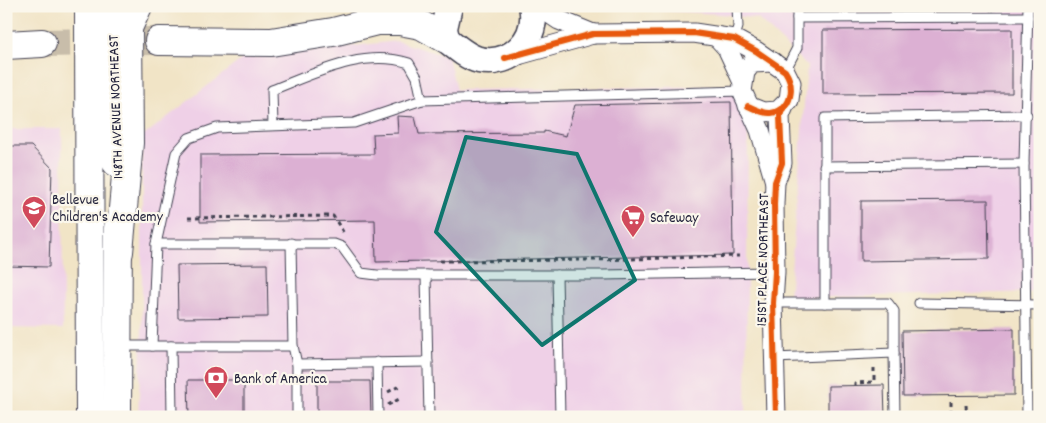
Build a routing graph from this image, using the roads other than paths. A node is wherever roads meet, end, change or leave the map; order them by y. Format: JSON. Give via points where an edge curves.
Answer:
{"nodes":[{"id":1,"x":89,"y":6,"type":"edge"},
{"id":2,"x":112,"y":6,"type":"edge"},
{"id":3,"x":138,"y":6,"type":"edge"},
{"id":4,"x":449,"y":6,"type":"edge"},
{"id":5,"x":532,"y":6,"type":"edge"},
{"id":6,"x":538,"y":6,"type":"edge"},
{"id":7,"x":737,"y":6,"type":"edge"},
{"id":8,"x":797,"y":6,"type":"edge"},
{"id":9,"x":1028,"y":6,"type":"edge"},
{"id":10,"x":914,"y":11,"type":"edge"},
{"id":11,"x":1028,"y":17,"type":"junction"},
{"id":12,"x":797,"y":18,"type":"junction"},
{"id":13,"x":593,"y":34,"type":"junction"},
{"id":14,"x":725,"y":38,"type":"junction"},
{"id":15,"x":446,"y":39,"type":"junction"},
{"id":16,"x":159,"y":41,"type":"tunnel mouth"},
{"id":17,"x":42,"y":42,"type":"tunnel mouth"},
{"id":18,"x":6,"y":46,"type":"edge"},
{"id":19,"x":505,"y":58,"type":"junction"},
{"id":20,"x":779,"y":67,"type":"junction"},
{"id":21,"x":744,"y":92,"type":"junction"},
{"id":22,"x":422,"y":100,"type":"junction"},
{"id":23,"x":784,"y":106,"type":"junction"},
{"id":24,"x":1027,"y":114,"type":"junction"},
{"id":25,"x":273,"y":126,"type":"junction"},
{"id":26,"x":1024,"y":164,"type":"junction"},
{"id":27,"x":824,"y":166,"type":"junction"},
{"id":28,"x":775,"y":182,"type":"junction"},
{"id":29,"x":291,"y":243,"type":"junction"},
{"id":30,"x":156,"y":244,"type":"junction"},
{"id":31,"x":119,"y":252,"type":"junction"},
{"id":32,"x":775,"y":272,"type":"junction"},
{"id":33,"x":426,"y":275,"type":"junction"},
{"id":34,"x":557,"y":275,"type":"junction"},
{"id":35,"x":825,"y":303,"type":"junction"},
{"id":36,"x":919,"y":303,"type":"dead end"},
{"id":37,"x":1025,"y":303,"type":"junction"},
{"id":38,"x":773,"y":304,"type":"junction"},
{"id":39,"x":1040,"y":304,"type":"edge"},
{"id":40,"x":118,"y":346,"type":"junction"},
{"id":41,"x":152,"y":346,"type":"junction"},
{"id":42,"x":171,"y":346,"type":"junction"},
{"id":43,"x":293,"y":346,"type":"junction"},
{"id":44,"x":894,"y":353,"type":"junction"},
{"id":45,"x":774,"y":358,"type":"junction"},
{"id":46,"x":378,"y":362,"type":"junction"},
{"id":47,"x":428,"y":362,"type":"junction"},
{"id":48,"x":297,"y":364,"type":"junction"},
{"id":49,"x":118,"y":412,"type":"edge"},
{"id":50,"x":90,"y":417,"type":"edge"},
{"id":51,"x":172,"y":417,"type":"edge"},
{"id":52,"x":297,"y":417,"type":"edge"},
{"id":53,"x":378,"y":417,"type":"edge"},
{"id":54,"x":429,"y":417,"type":"edge"},
{"id":55,"x":560,"y":417,"type":"edge"},
{"id":56,"x":776,"y":417,"type":"edge"},
{"id":57,"x":895,"y":417,"type":"edge"},
{"id":58,"x":1027,"y":417,"type":"edge"}],
"edges":[{"from":1,"to":50,"type":"main road","name":"148TH AVENUE NORTHEAST"},
{"from":2,"to":31,"type":"main road","name":"148TH AVENUE NORTHEAST"},
{"from":3,"to":31,"type":"main road","via":[[128,28],[129,143]]},
{"from":4,"to":15,"type":"street","via":[[444,28]]},
{"from":5,"to":19,"type":"street","via":[[532,29],[527,41],[517,52]]},
{"from":6,"to":13,"type":"street","via":[[559,20]]},
{"from":7,"to":14,"type":"lane","via":[[738,27]]},
{"from":8,"to":12,"type":"lane"},
{"from":9,"to":11,"type":"lane"},
{"from":10,"to":11,"type":"lane"},
{"from":10,"to":12,"type":"lane"},
{"from":11,"to":24,"type":"lane"},
{"from":12,"to":20,"type":"lane","via":[[797,48]]},
{"from":13,"to":14,"type":"street","via":[[694,33]]},
{"from":13,"to":19,"type":"street"},
{"from":14,"to":20,"type":"street"},
{"from":14,"to":21,"type":"street","name":"151ST PLACE NORTHEAST"},
{"from":15,"to":16,"type":"main road","via":[[421,26],[378,21],[271,42]]},
{"from":15,"to":19,"type":"street","via":[[477,59]]},
{"from":17,"to":18,"type":"main road"},
{"from":20,"to":21,"type":"street","via":[[752,63],[745,72]]},
{"from":20,"to":23,"type":"street","via":[[791,83],[792,91]]},
{"from":21,"to":22,"type":"lane"},
{"from":21,"to":23,"type":"street","via":[[770,113]]},
{"from":21,"to":28,"type":"street","name":"151ST PLACE NORTHEAST","via":[[760,130]]},
{"from":22,"to":25,"type":"lane","via":[[354,123]]},
{"from":22,"to":25,"type":"lane","via":[[409,62],[394,58],[365,60],[334,67],[272,90]]},
{"from":23,"to":28,"type":"street","name":"151ST PLACE NORTHEAST","via":[[780,116],[782,163]]},
{"from":24,"to":26,"type":"lane"},
{"from":24,"to":27,"type":"lane","via":[[825,118]]},
{"from":25,"to":30,"type":"lane","via":[[217,128],[189,138],[176,153]]},
{"from":26,"to":27,"type":"lane"},
{"from":26,"to":37,"type":"lane"},
{"from":27,"to":35,"type":"lane"},
{"from":28,"to":32,"type":"street","name":"151ST PLACE NORTHEAST"},
{"from":29,"to":30,"type":"lane"},
{"from":29,"to":33,"type":"lane","via":[[334,244],[342,248],[361,273]]},
{"from":29,"to":43,"type":"lane"},
{"from":30,"to":41,"type":"lane"},
{"from":31,"to":40,"type":"main road","name":"148TH AVENUE NORTHEAST"},
{"from":32,"to":34,"type":"lane"},
{"from":32,"to":38,"type":"street","name":"151ST PLACE NORTHEAST"},
{"from":33,"to":34,"type":"lane"},
{"from":33,"to":47,"type":"lane"},
{"from":34,"to":55,"type":"lane"},
{"from":35,"to":38,"type":"lane"},
{"from":35,"to":44,"type":"lane","via":[[888,303],[894,311]]},
{"from":36,"to":37,"type":"lane"},
{"from":37,"to":39,"type":"lane"},
{"from":37,"to":58,"type":"lane"},
{"from":38,"to":45,"type":"street","name":"151ST PLACE NORTHEAST"},
{"from":40,"to":41,"type":"lane"},
{"from":40,"to":49,"type":"main road","name":"148TH AVENUE NORTHEAST"},
{"from":41,"to":42,"type":"lane"},
{"from":42,"to":43,"type":"lane"},
{"from":42,"to":51,"type":"lane"},
{"from":43,"to":48,"type":"lane"},
{"from":44,"to":45,"type":"lane"},
{"from":44,"to":57,"type":"lane"},
{"from":45,"to":56,"type":"street","name":"151ST PLACE NORTHEAST"},
{"from":46,"to":47,"type":"lane"},
{"from":46,"to":48,"type":"lane"},
{"from":46,"to":53,"type":"lane"},
{"from":47,"to":54,"type":"lane"},
{"from":48,"to":52,"type":"lane"}]}
